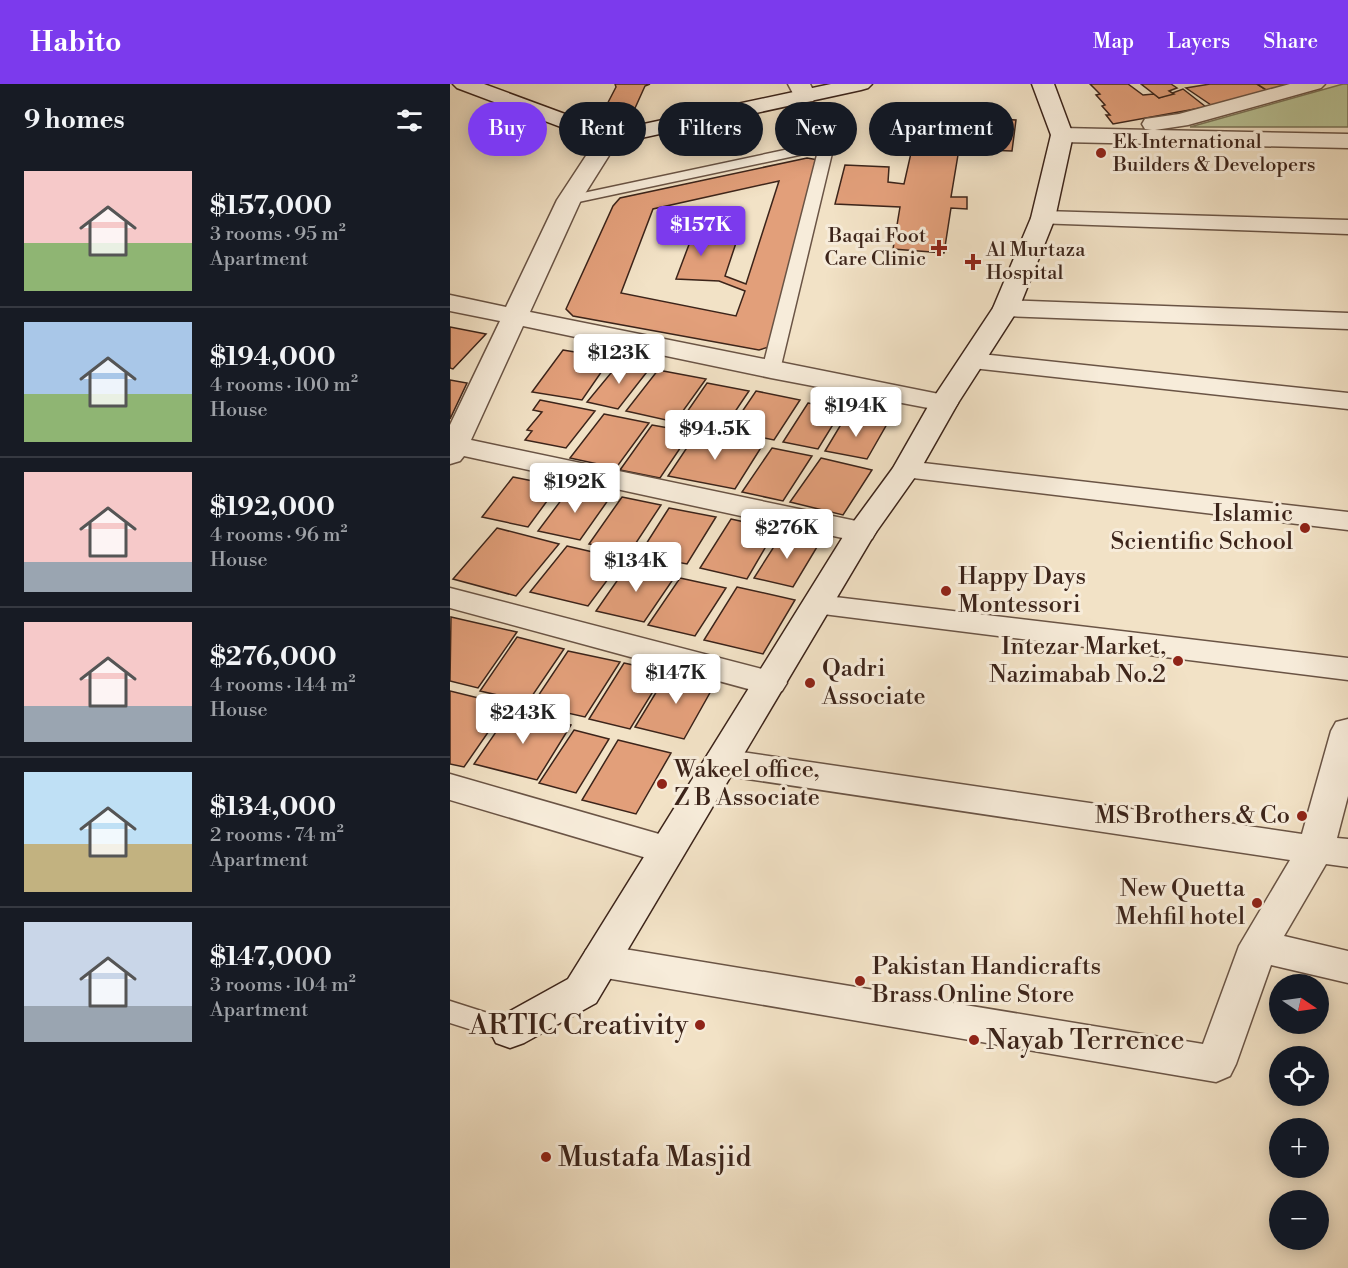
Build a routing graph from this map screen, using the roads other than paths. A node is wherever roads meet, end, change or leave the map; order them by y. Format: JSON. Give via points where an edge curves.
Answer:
{"nodes":[{"id":1,"x":464,"y":84,"type":"edge"},
{"id":2,"x":861,"y":84,"type":"edge"},
{"id":3,"x":1044,"y":84,"type":"edge"},
{"id":4,"x":1314,"y":84,"type":"edge"},
{"id":5,"x":802,"y":90,"type":"edge"},
{"id":6,"x":559,"y":119,"type":"edge"},
{"id":7,"x":646,"y":129,"type":"edge"},
{"id":8,"x":1062,"y":135,"type":"junction"},
{"id":9,"x":1348,"y":141,"type":"edge"},
{"id":10,"x":597,"y":156,"type":"edge"},
{"id":11,"x":569,"y":200,"type":"junction"},
{"id":12,"x":1043,"y":218,"type":"junction"},
{"id":13,"x":1348,"y":227,"type":"edge"},
{"id":14,"x":450,"y":303,"type":"edge"},
{"id":15,"x":1006,"y":308,"type":"junction"},
{"id":16,"x":515,"y":315,"type":"junction"},
{"id":17,"x":1348,"y":321,"type":"edge"},
{"id":18,"x":972,"y":361,"type":"junction"},
{"id":19,"x":771,"y":370,"type":"junction"},
{"id":20,"x":1348,"y":401,"type":"edge"},
{"id":21,"x":944,"y":404,"type":"junction"},
{"id":22,"x":451,"y":448,"type":"edge"},
{"id":23,"x":906,"y":470,"type":"junction"},
{"id":24,"x":1348,"y":521,"type":"edge"},
{"id":25,"x":861,"y":532,"type":"junction"},
{"id":26,"x":450,"y":598,"type":"edge"},
{"id":27,"x":818,"y":605,"type":"junction"},
{"id":28,"x":1348,"y":669,"type":"edge"},
{"id":29,"x":770,"y":683,"type":"junction"},
{"id":30,"x":1348,"y":731,"type":"edge"},
{"id":31,"x":722,"y":762,"type":"junction"},
{"id":32,"x":450,"y":787,"type":"edge"},
{"id":33,"x":667,"y":850,"type":"junction"},
{"id":34,"x":1332,"y":851,"type":"edge"},
{"id":35,"x":1258,"y":946,"type":"junction"},
{"id":36,"x":600,"y":961,"type":"junction"},
{"id":37,"x":1348,"y":967,"type":"edge"},
{"id":38,"x":450,"y":1012,"type":"edge"},
{"id":39,"x":510,"y":1031,"type":"joint"}],
"edges":[{"from":1,"to":6,"type":"street"},
{"from":2,"to":5,"type":"street"},
{"from":3,"to":8,"type":"street"},
{"from":4,"to":8,"type":"street","via":[[1180,120]]},
{"from":5,"to":7,"type":"street"},
{"from":8,"to":9,"type":"street"},
{"from":8,"to":12,"type":"street"},
{"from":10,"to":11,"type":"street"},
{"from":11,"to":16,"type":"street"},
{"from":11,"to":19,"type":"lane","via":[[827,145]]},
{"from":12,"to":13,"type":"street"},
{"from":12,"to":15,"type":"street"},
{"from":14,"to":16,"type":"street"},
{"from":15,"to":17,"type":"street"},
{"from":15,"to":18,"type":"street"},
{"from":16,"to":19,"type":"street"},
{"from":16,"to":22,"type":"street"},
{"from":18,"to":20,"type":"street"},
{"from":18,"to":21,"type":"street"},
{"from":19,"to":21,"type":"street"},
{"from":21,"to":23,"type":"street"},
{"from":22,"to":25,"type":"street"},
{"from":23,"to":24,"type":"street"},
{"from":23,"to":25,"type":"street"},
{"from":25,"to":27,"type":"street"},
{"from":26,"to":29,"type":"street"},
{"from":27,"to":28,"type":"street"},
{"from":27,"to":29,"type":"street"},
{"from":29,"to":31,"type":"street"},
{"from":30,"to":34,"type":"street"},
{"from":31,"to":33,"type":"street"},
{"from":31,"to":34,"type":"street","via":[[1215,837]]},
{"from":32,"to":33,"type":"street"},
{"from":33,"to":36,"type":"street"},
{"from":34,"to":35,"type":"street"},
{"from":35,"to":36,"type":"street","via":[[1216,1064]]},
{"from":35,"to":37,"type":"street"},
{"from":36,"to":39,"type":"street","via":[[582,991]]},
{"from":38,"to":39,"type":"lane"}]}
